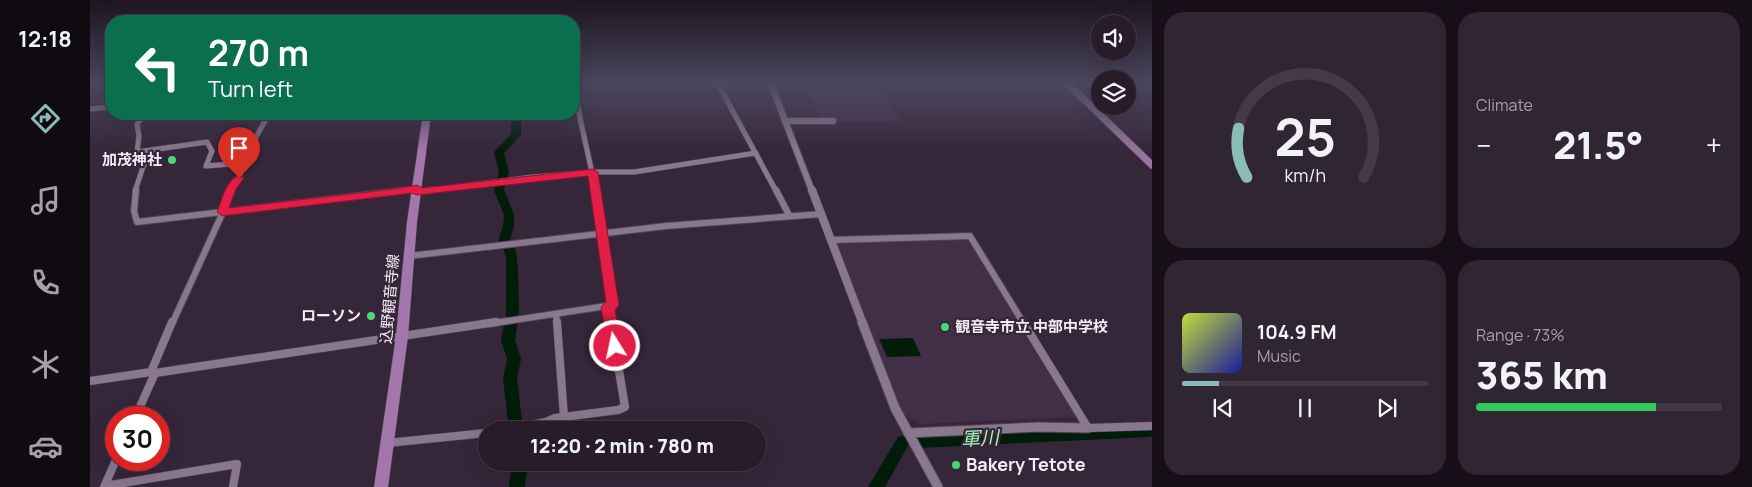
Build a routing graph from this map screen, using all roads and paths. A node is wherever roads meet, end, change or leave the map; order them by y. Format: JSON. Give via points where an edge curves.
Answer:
{"nodes":[{"id":1,"x":732,"y":107,"type":"edge"},
{"id":2,"x":780,"y":107,"type":"edge"},
{"id":3,"x":1092,"y":107,"type":"edge"},
{"id":4,"x":105,"y":108,"type":"edge"},
{"id":5,"x":90,"y":109,"type":"edge"},
{"id":6,"x":140,"y":120,"type":"edge"},
{"id":7,"x":265,"y":120,"type":"edge"},
{"id":8,"x":426,"y":120,"type":"edge"},
{"id":9,"x":580,"y":120,"type":"edge"},
{"id":10,"x":785,"y":121,"type":"junction"},
{"id":11,"x":834,"y":121,"type":"dead end"},
{"id":12,"x":152,"y":151,"type":"junction"},
{"id":13,"x":756,"y":153,"type":"junction"},
{"id":14,"x":243,"y":163,"type":"junction"},
{"id":15,"x":1152,"y":165,"type":"edge"},
{"id":16,"x":593,"y":172,"type":"junction"},
{"id":17,"x":417,"y":190,"type":"junction"},
{"id":18,"x":222,"y":212,"type":"junction"},
{"id":19,"x":821,"y":214,"type":"junction"},
{"id":20,"x":789,"y":215,"type":"junction"},
{"id":21,"x":604,"y":234,"type":"junction"},
{"id":22,"x":831,"y":240,"type":"junction"},
{"id":23,"x":409,"y":256,"type":"junction"},
{"id":24,"x":608,"y":307,"type":"junction"},
{"id":25,"x":556,"y":314,"type":"junction"},
{"id":26,"x":402,"y":336,"type":"junction"},
{"id":27,"x":153,"y":372,"type":"junction"},
{"id":28,"x":90,"y":380,"type":"edge"},
{"id":29,"x":140,"y":406,"type":"edge"},
{"id":30,"x":564,"y":417,"type":"junction"},
{"id":31,"x":547,"y":421,"type":"edge"},
{"id":32,"x":1152,"y":426,"type":"edge"},
{"id":33,"x":1088,"y":428,"type":"junction"},
{"id":34,"x":908,"y":433,"type":"junction"},
{"id":35,"x":478,"y":434,"type":"edge"},
{"id":36,"x":387,"y":442,"type":"junction"},
{"id":37,"x":111,"y":471,"type":"edge"},
{"id":38,"x":105,"y":486,"type":"edge"},
{"id":39,"x":233,"y":487,"type":"edge"},
{"id":40,"x":381,"y":487,"type":"edge"},
{"id":41,"x":938,"y":487,"type":"edge"}],
"edges":[{"from":1,"to":13,"type":"street"},
{"from":2,"to":10,"type":"street"},
{"from":3,"to":15,"type":"main road"},
{"from":4,"to":5,"type":"street"},
{"from":6,"to":12,"type":"street","via":[[137,124],[136,150]]},
{"from":7,"to":14,"type":"street"},
{"from":8,"to":17,"type":"main road","name":"込野観音寺線"},
{"from":9,"to":16,"type":"street"},
{"from":10,"to":11,"type":"street"},
{"from":10,"to":19,"type":"street"},
{"from":12,"to":14,"type":"street","via":[[207,142],[212,151],[206,166]]},
{"from":12,"to":18,"type":"street","via":[[141,170],[134,197],[135,220],[143,222]]},
{"from":13,"to":16,"type":"street","via":[[634,172]]},
{"from":13,"to":20,"type":"street"},
{"from":14,"to":18,"type":"street"},
{"from":16,"to":17,"type":"street"},
{"from":16,"to":21,"type":"street"},
{"from":17,"to":18,"type":"street"},
{"from":17,"to":23,"type":"main road","name":"込野観音寺線"},
{"from":18,"to":27,"type":"street"},
{"from":19,"to":20,"type":"street"},
{"from":19,"to":22,"type":"street"},
{"from":20,"to":21,"type":"street"},
{"from":21,"to":23,"type":"street"},
{"from":21,"to":24,"type":"street","via":[[613,305]]},
{"from":22,"to":33,"type":"street","via":[[970,236]]},
{"from":22,"to":34,"type":"street","via":[[895,408]]},
{"from":23,"to":26,"type":"main road","name":"込野観音寺線"},
{"from":24,"to":25,"type":"street"},
{"from":24,"to":30,"type":"street","via":[[625,407]]},
{"from":25,"to":26,"type":"street"},
{"from":25,"to":30,"type":"street"},
{"from":26,"to":27,"type":"street"},
{"from":26,"to":36,"type":"main road","name":"込野観音寺線"},
{"from":27,"to":28,"type":"street"},
{"from":27,"to":29,"type":"street"},
{"from":30,"to":31,"type":"street"},
{"from":32,"to":33,"type":"street"},
{"from":33,"to":34,"type":"street"},
{"from":34,"to":41,"type":"street"},
{"from":35,"to":36,"type":"street"},
{"from":36,"to":40,"type":"main road","name":"込野観音寺線"},
{"from":37,"to":38,"type":"street"},
{"from":38,"to":39,"type":"street","via":[[237,464]]}]}
